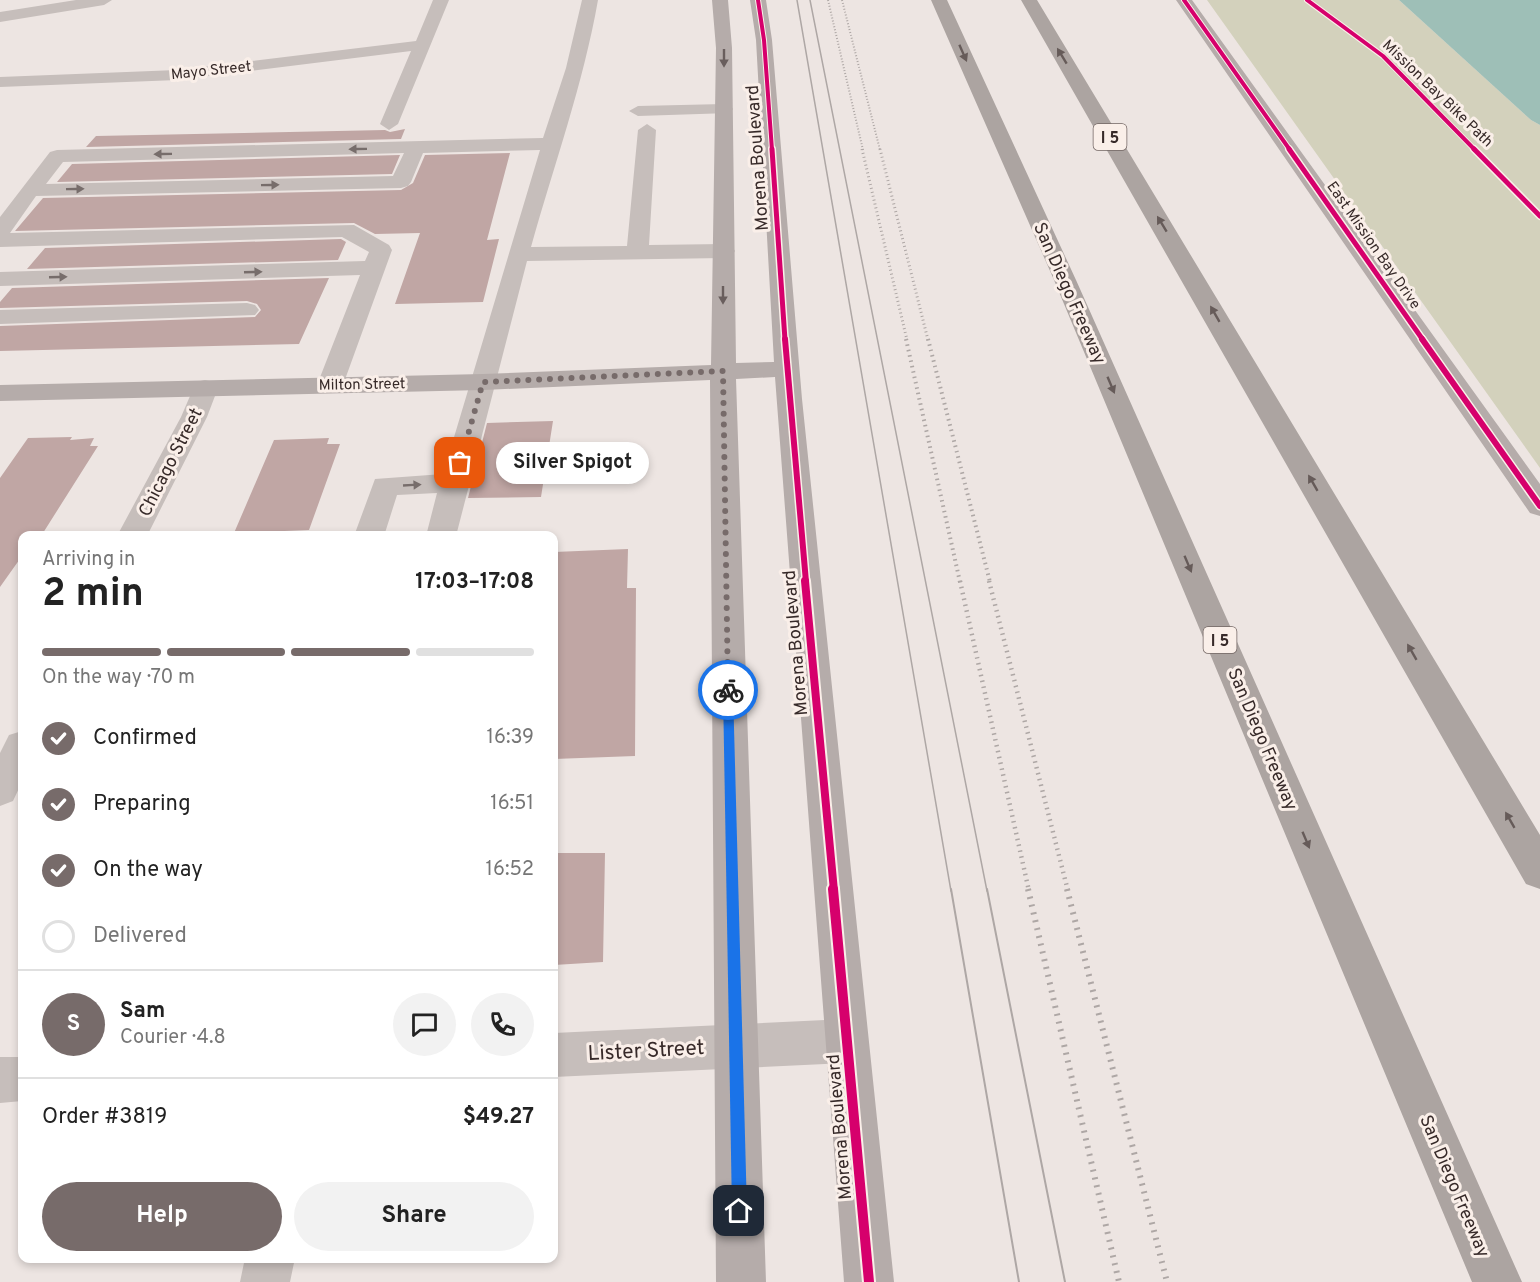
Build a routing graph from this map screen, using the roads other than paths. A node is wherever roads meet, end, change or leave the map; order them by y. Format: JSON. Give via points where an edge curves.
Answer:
{"nodes":[{"id":1,"x":104,"y":0,"type":"edge"},
{"id":2,"x":441,"y":0,"type":"edge"},
{"id":3,"x":590,"y":0,"type":"edge"},
{"id":4,"x":720,"y":0,"type":"edge"},
{"id":5,"x":758,"y":0,"type":"edge"},
{"id":6,"x":939,"y":0,"type":"edge"},
{"id":7,"x":1029,"y":0,"type":"edge"},
{"id":8,"x":1184,"y":0,"type":"edge"},
{"id":9,"x":0,"y":17,"type":"edge"},
{"id":10,"x":422,"y":45,"type":"junction"},
{"id":11,"x":0,"y":82,"type":"edge"},
{"id":12,"x":724,"y":109,"type":"junction"},
{"id":13,"x":638,"y":111,"type":"dead end"},
{"id":14,"x":389,"y":124,"type":"dead end"},
{"id":15,"x":647,"y":130,"type":"dead end"},
{"id":16,"x":552,"y":144,"type":"junction"},
{"id":17,"x":416,"y":147,"type":"junction"},
{"id":18,"x":30,"y":190,"type":"junction"},
{"id":19,"x":0,"y":232,"type":"edge"},
{"id":20,"x":0,"y":240,"type":"edge"},
{"id":21,"x":724,"y":251,"type":"junction"},
{"id":22,"x":637,"y":252,"type":"junction"},
{"id":23,"x":519,"y":254,"type":"junction"},
{"id":24,"x":375,"y":268,"type":"junction"},
{"id":25,"x":0,"y":279,"type":"edge"},
{"id":26,"x":247,"y":310,"type":"dead end"},
{"id":27,"x":0,"y":317,"type":"edge"},
{"id":28,"x":786,"y":369,"type":"junction"},
{"id":29,"x":723,"y":371,"type":"junction"},
{"id":30,"x":483,"y":382,"type":"junction"},
{"id":31,"x":330,"y":385,"type":"junction"},
{"id":32,"x":205,"y":388,"type":"junction"},
{"id":33,"x":0,"y":393,"type":"edge"},
{"id":34,"x":454,"y":483,"type":"junction"},
{"id":35,"x":1540,"y":506,"type":"edge"},
{"id":36,"x":135,"y":531,"type":"edge"},
{"id":37,"x":371,"y":531,"type":"edge"},
{"id":38,"x":442,"y":531,"type":"edge"},
{"id":39,"x":18,"y":754,"type":"edge"},
{"id":40,"x":0,"y":790,"type":"edge"},
{"id":41,"x":1540,"y":871,"type":"edge"},
{"id":42,"x":846,"y":1041,"type":"junction"},
{"id":43,"x":735,"y":1046,"type":"junction"},
{"id":44,"x":558,"y":1054,"type":"edge"},
{"id":45,"x":18,"y":1079,"type":"edge"},
{"id":46,"x":0,"y":1080,"type":"edge"},
{"id":47,"x":269,"y":1263,"type":"edge"},
{"id":48,"x":265,"y":1282,"type":"edge"},
{"id":49,"x":741,"y":1282,"type":"edge"},
{"id":50,"x":869,"y":1282,"type":"edge"},
{"id":51,"x":1497,"y":1282,"type":"edge"}],
"edges":[{"from":1,"to":9,"type":"street"},
{"from":2,"to":10,"type":"street"},
{"from":3,"to":16,"type":"street"},
{"from":4,"to":12,"type":"main road","name":"Morena Boulevard","one_way":true},
{"from":5,"to":28,"type":"main road","name":"Morena Boulevard"},
{"from":6,"to":51,"type":"highway","name":"San Diego Freeway","number":"I 5","one_way":true,"via":[[1070,291]]},
{"from":41,"to":7,"type":"highway","number":"I 5","one_way":true},
{"from":8,"to":35,"type":"main road","name":"East Mission Bay Drive"},
{"from":10,"to":11,"type":"street","name":"Mayo Street","via":[[177,75]]},
{"from":10,"to":14,"type":"street"},
{"from":12,"to":13,"type":"street"},
{"from":12,"to":21,"type":"main road","name":"Morena Boulevard"},
{"from":15,"to":22,"type":"street"},
{"from":16,"to":17,"type":"street"},
{"from":16,"to":23,"type":"street"},
{"from":17,"to":18,"type":"street","one_way":true,"via":[[57,156]]},
{"from":18,"to":17,"type":"street","one_way":true,"via":[[401,182]]},
{"from":18,"to":19,"type":"street"},
{"from":20,"to":24,"type":"street","via":[[346,230],[381,250]]},
{"from":21,"to":22,"type":"street"},
{"from":21,"to":29,"type":"main road","name":"Morena Boulevard","one_way":true},
{"from":22,"to":23,"type":"street"},
{"from":23,"to":30,"type":"street"},
{"from":25,"to":24,"type":"street","one_way":true},
{"from":24,"to":31,"type":"street"},
{"from":26,"to":27,"type":"street"},
{"from":28,"to":29,"type":"main road","name":"Milton Street"},
{"from":28,"to":42,"type":"main road","name":"Morena Boulevard"},
{"from":29,"to":30,"type":"main road","name":"Milton Street"},
{"from":29,"to":43,"type":"main road","name":"Morena Boulevard"},
{"from":30,"to":31,"type":"main road","name":"Milton Street"},
{"from":30,"to":34,"type":"street"},
{"from":31,"to":32,"type":"main road","name":"Milton Street"},
{"from":32,"to":33,"type":"main road","name":"Milton Street"},
{"from":32,"to":36,"type":"street","name":"Chicago Street"},
{"from":37,"to":34,"type":"street","one_way":true,"via":[[385,486]]},
{"from":34,"to":38,"type":"street"},
{"from":39,"to":40,"type":"street"},
{"from":42,"to":43,"type":"street","name":"Lister Street"},
{"from":42,"to":50,"type":"main road","name":"Morena Boulevard"},
{"from":43,"to":44,"type":"street","name":"Lister Street"},
{"from":43,"to":49,"type":"main road","name":"Morena Boulevard"},
{"from":45,"to":46,"type":"street"},
{"from":47,"to":48,"type":"street"}]}
